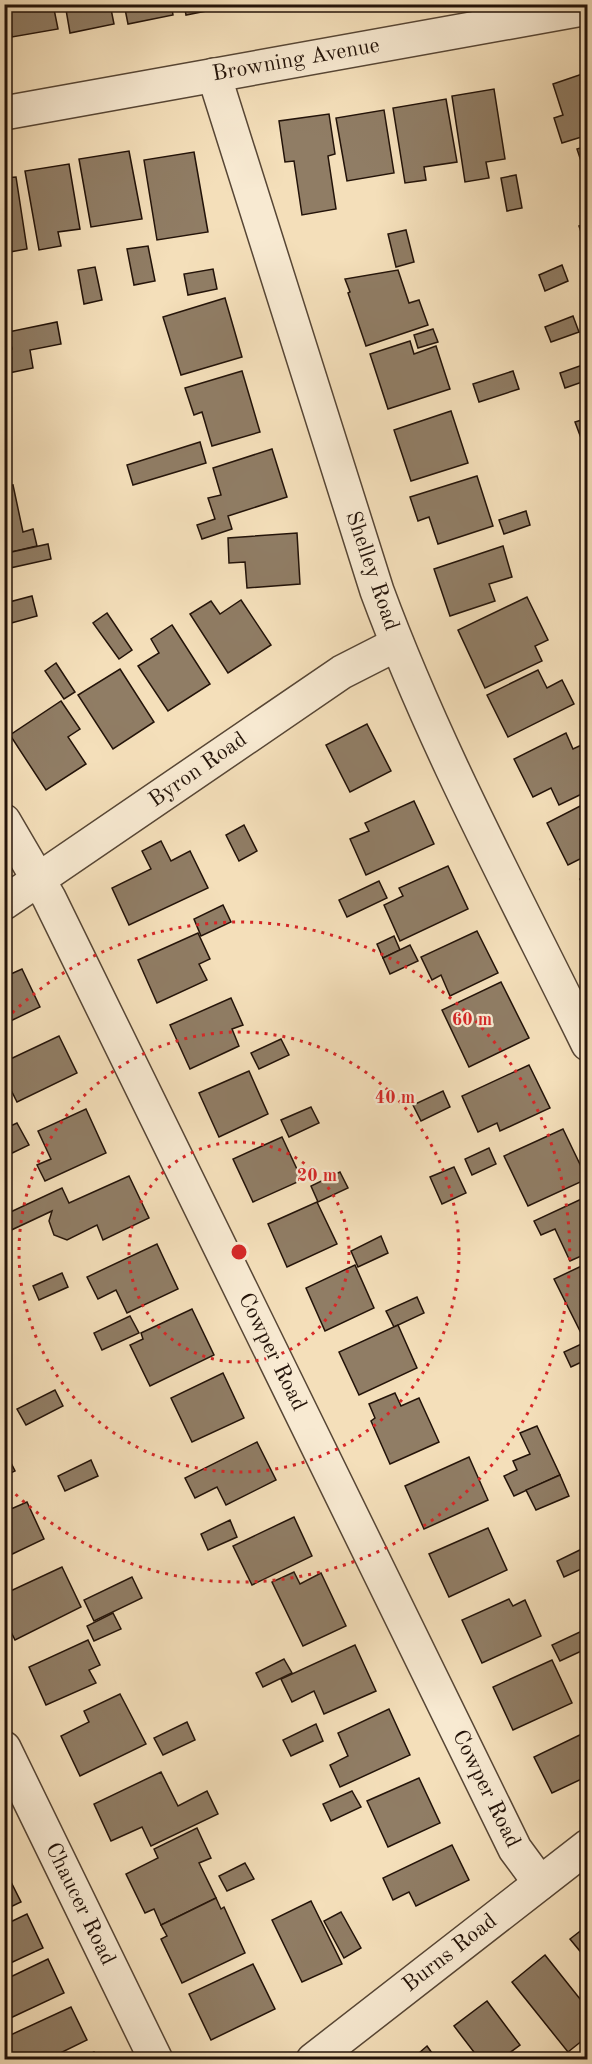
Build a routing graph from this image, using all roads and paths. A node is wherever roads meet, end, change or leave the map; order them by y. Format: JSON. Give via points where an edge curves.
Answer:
{"nodes":[{"id":1,"x":588,"y":8,"type":"edge"},
{"id":2,"x":214,"y":75,"type":"junction"},
{"id":3,"x":4,"y":113,"type":"edge"},
{"id":4,"x":397,"y":644,"type":"junction"},
{"id":5,"x":4,"y":821,"type":"edge"},
{"id":6,"x":39,"y":879,"type":"junction"},
{"id":7,"x":4,"y":903,"type":"edge"},
{"id":8,"x":588,"y":1044,"type":"edge"},
{"id":9,"x":4,"y":1748,"type":"edge"},
{"id":10,"x":588,"y":1846,"type":"edge"},
{"id":11,"x":540,"y":1884,"type":"junction"},
{"id":12,"x":156,"y":2060,"type":"edge"},
{"id":13,"x":313,"y":2060,"type":"edge"}],
"edges":[{"from":1,"to":2,"type":"street","name":"Browning Avenue"},
{"from":2,"to":3,"type":"street","name":"Browning Avenue"},
{"from":2,"to":4,"type":"street","name":"Shelley Road"},
{"from":4,"to":6,"type":"street","name":"Byron Road","via":[[342,672]]},
{"from":4,"to":8,"type":"street","name":"Shelley Road","via":[[482,831]]},
{"from":5,"to":6,"type":"street","name":"Cowper Road"},
{"from":6,"to":7,"type":"street","name":"Byron Road"},
{"from":6,"to":11,"type":"street","name":"Cowper Road","via":[[515,1849]]},
{"from":9,"to":12,"type":"street","name":"Chaucer Road"},
{"from":10,"to":11,"type":"street","name":"Burns Road"},
{"from":11,"to":13,"type":"street","name":"Burns Road"}]}
